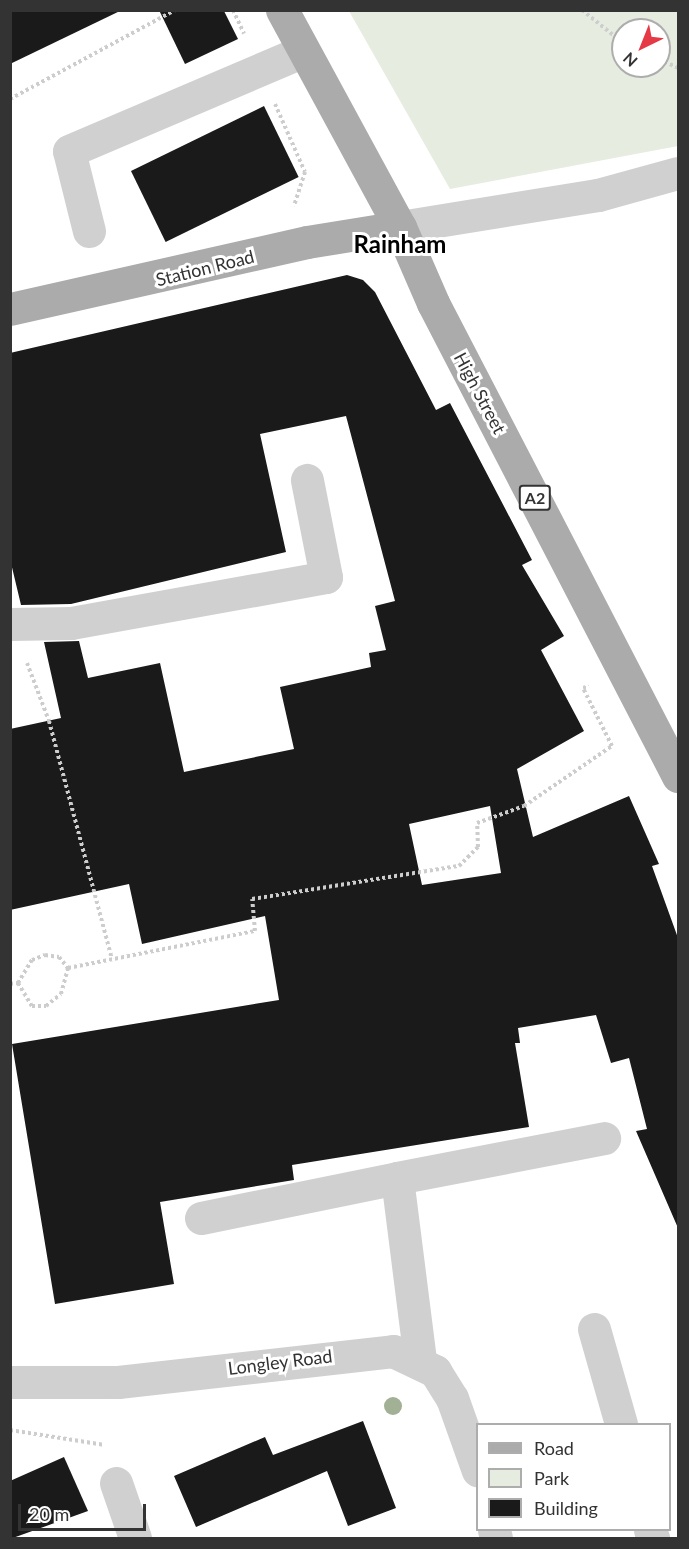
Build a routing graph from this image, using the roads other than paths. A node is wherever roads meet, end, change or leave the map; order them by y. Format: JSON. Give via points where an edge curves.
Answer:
{"nodes":[{"id":1,"x":282,"y":10,"type":"edge"},
{"id":2,"x":304,"y":51,"type":"junction"},
{"id":3,"x":678,"y":173,"type":"edge"},
{"id":4,"x":400,"y":228,"type":"junction"},
{"id":5,"x":89,"y":231,"type":"dead end"},
{"id":6,"x":10,"y":309,"type":"edge"},
{"id":7,"x":307,"y":480,"type":"dead end"},
{"id":8,"x":11,"y":624,"type":"edge"},
{"id":9,"x":677,"y":769,"type":"edge"},
{"id":10,"x":604,"y":1138,"type":"dead end"},
{"id":11,"x":397,"y":1178,"type":"junction"},
{"id":12,"x":201,"y":1218,"type":"dead end"},
{"id":13,"x":594,"y":1329,"type":"dead end"},
{"id":14,"x":420,"y":1360,"type":"junction"},
{"id":15,"x":10,"y":1382,"type":"edge"},
{"id":16,"x":620,"y":1423,"type":"edge"},
{"id":17,"x":476,"y":1468,"type":"edge"},
{"id":18,"x":116,"y":1483,"type":"road end"},
{"id":19,"x":135,"y":1539,"type":"edge"}],
"edges":[{"from":1,"to":2,"type":"main road","name":"High Street","number":"A2"},
{"from":2,"to":4,"type":"main road","name":"High Street","number":"A2"},
{"from":2,"to":5,"type":"street","via":[[69,151]]},
{"from":3,"to":4,"type":"street","via":[[598,195]]},
{"from":4,"to":6,"type":"main road","name":"Station Road","via":[[307,242]]},
{"from":4,"to":9,"type":"main road","name":"High Street","number":"A2","via":[[441,320]]},
{"from":7,"to":8,"type":"street","via":[[326,577],[71,623]]},
{"from":10,"to":11,"type":"street"},
{"from":11,"to":12,"type":"street"},
{"from":11,"to":14,"type":"street"},
{"from":13,"to":16,"type":"street"},
{"from":14,"to":15,"type":"street","name":"Longley Road","via":[[393,1352],[360,1352],[118,1382]]},
{"from":14,"to":17,"type":"street","name":"Longley Road","via":[[435,1371],[452,1398]]},
{"from":18,"to":19,"type":"street"}]}
